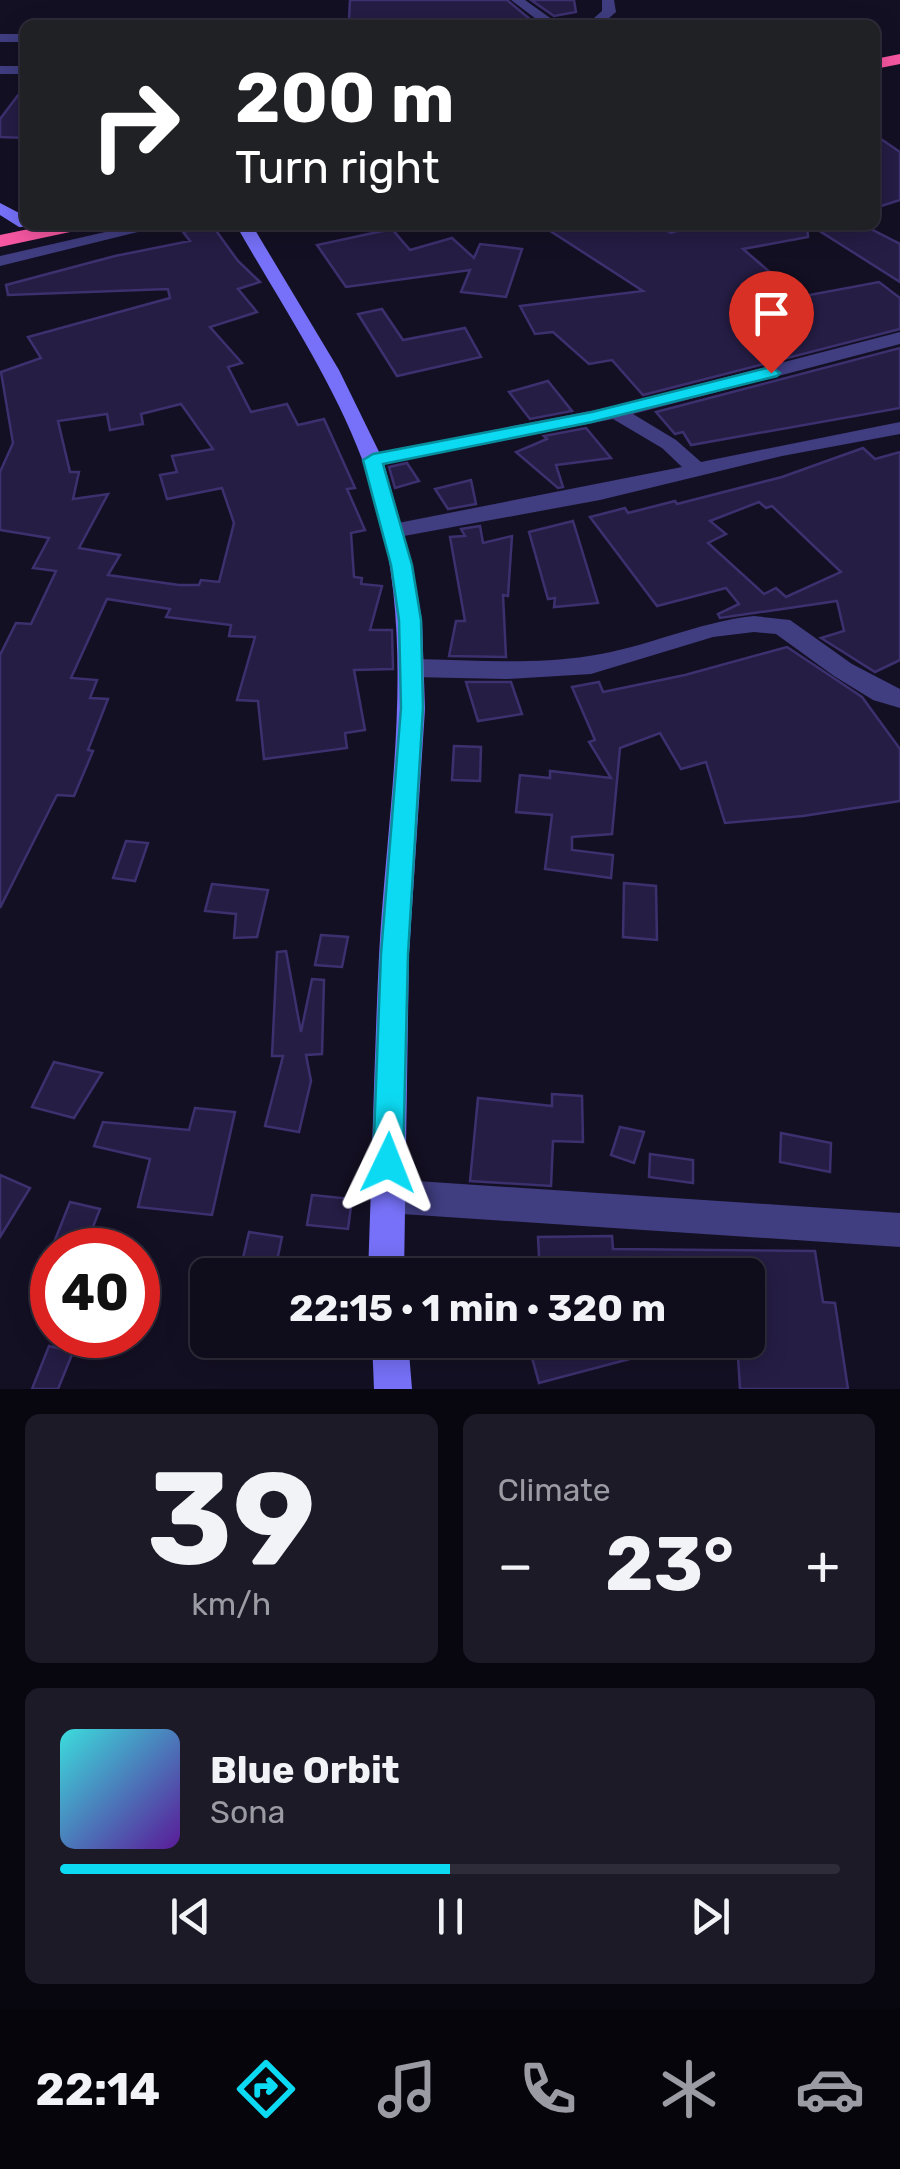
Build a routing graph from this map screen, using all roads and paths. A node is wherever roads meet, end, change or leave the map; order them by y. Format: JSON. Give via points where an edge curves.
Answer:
{"nodes":[{"id":1,"x":517,"y":0,"type":"edge"},
{"id":2,"x":545,"y":20,"type":"edge"},
{"id":3,"x":23,"y":230,"type":"edge"},
{"id":4,"x":136,"y":230,"type":"edge"},
{"id":5,"x":247,"y":230,"type":"edge"},
{"id":6,"x":0,"y":241,"type":"edge"},
{"id":7,"x":0,"y":261,"type":"edge"},
{"id":8,"x":900,"y":338,"type":"edge"},
{"id":9,"x":616,"y":412,"type":"junction"},
{"id":10,"x":900,"y":428,"type":"edge"},
{"id":11,"x":373,"y":460,"type":"junction"},
{"id":12,"x":697,"y":470,"type":"junction"},
{"id":13,"x":393,"y":532,"type":"junction"},
{"id":14,"x":411,"y":668,"type":"junction"},
{"id":15,"x":900,"y":698,"type":"edge"},
{"id":16,"x":387,"y":1196,"type":"junction"},
{"id":17,"x":900,"y":1230,"type":"edge"},
{"id":18,"x":386,"y":1258,"type":"edge"},
{"id":19,"x":391,"y":1358,"type":"edge"},
{"id":20,"x":393,"y":1389,"type":"edge"}],
"edges":[{"from":1,"to":2,"type":"street"},
{"from":3,"to":6,"type":"highway"},
{"from":4,"to":7,"type":"street"},
{"from":5,"to":11,"type":"street"},
{"from":8,"to":9,"type":"street"},
{"from":9,"to":11,"type":"street"},
{"from":9,"to":12,"type":"street"},
{"from":10,"to":12,"type":"street"},
{"from":11,"to":13,"type":"street"},
{"from":12,"to":13,"type":"street"},
{"from":13,"to":14,"type":"street","via":[[410,620]]},
{"from":14,"to":15,"type":"street","via":[[591,665],[713,629],[754,624],[782,626],[843,670]]},
{"from":14,"to":16,"type":"street"},
{"from":16,"to":17,"type":"street"},
{"from":16,"to":18,"type":"street"},
{"from":19,"to":20,"type":"street"}]}
